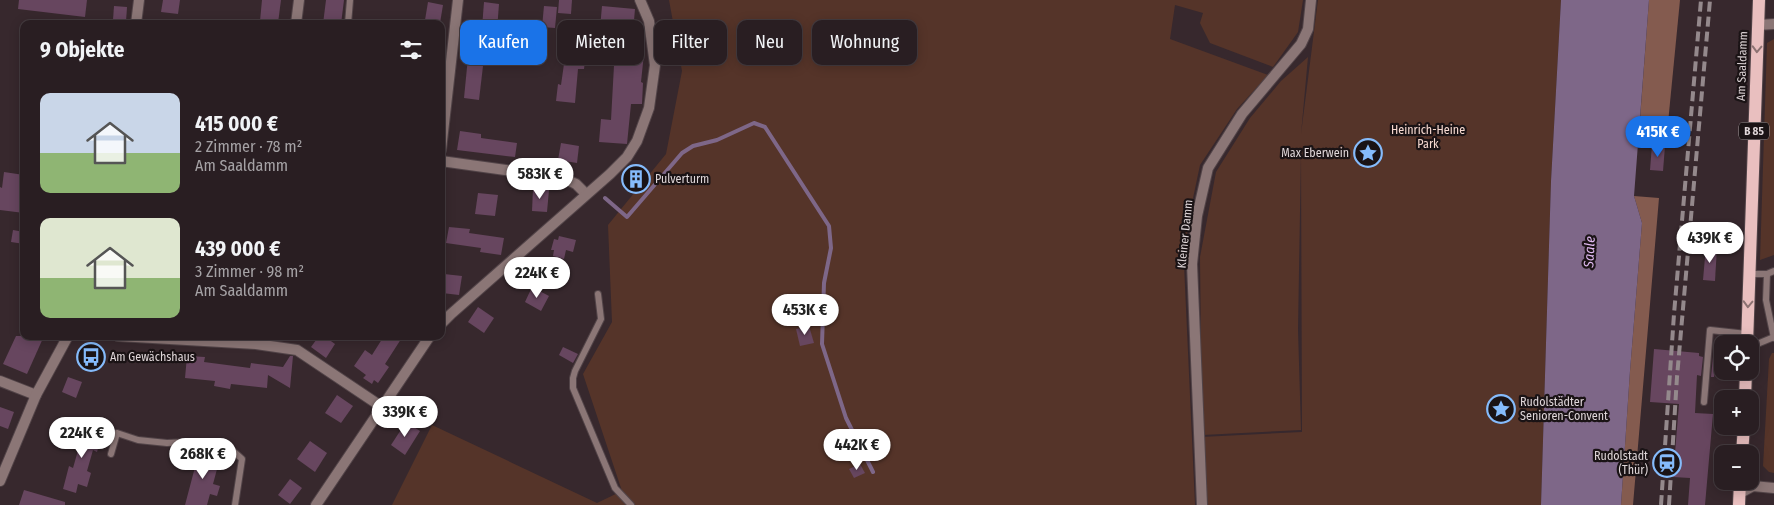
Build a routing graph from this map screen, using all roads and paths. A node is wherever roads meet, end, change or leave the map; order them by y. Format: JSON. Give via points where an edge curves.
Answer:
{"nodes":[{"id":1,"x":139,"y":0,"type":"edge"},
{"id":2,"x":298,"y":0,"type":"edge"},
{"id":3,"x":350,"y":0,"type":"edge"},
{"id":4,"x":458,"y":0,"type":"edge"},
{"id":5,"x":640,"y":0,"type":"edge"},
{"id":6,"x":1311,"y":0,"type":"edge"},
{"id":7,"x":1759,"y":0,"type":"edge"},
{"id":8,"x":136,"y":20,"type":"edge"},
{"id":9,"x":296,"y":20,"type":"edge"},
{"id":10,"x":348,"y":20,"type":"edge"},
{"id":11,"x":1774,"y":24,"type":"edge"},
{"id":12,"x":1758,"y":25,"type":"junction"},
{"id":13,"x":445,"y":115,"type":"edge"},
{"id":14,"x":445,"y":162,"type":"edge"},
{"id":15,"x":586,"y":194,"type":"junction"},
{"id":16,"x":1771,"y":273,"type":"edge"},
{"id":17,"x":1748,"y":274,"type":"junction"},
{"id":18,"x":598,"y":294,"type":"dead end"},
{"id":19,"x":445,"y":320,"type":"edge"},
{"id":20,"x":1731,"y":335,"type":"edge"},
{"id":21,"x":1747,"y":335,"type":"edge"},
{"id":22,"x":1774,"y":338,"type":"edge"},
{"id":23,"x":66,"y":340,"type":"edge"},
{"id":24,"x":257,"y":340,"type":"edge"},
{"id":25,"x":427,"y":340,"type":"edge"},
{"id":26,"x":1759,"y":344,"type":"edge"},
{"id":27,"x":0,"y":381,"type":"edge"},
{"id":28,"x":36,"y":395,"type":"junction"},
{"id":29,"x":1704,"y":402,"type":"dead end"},
{"id":30,"x":382,"y":407,"type":"junction"},
{"id":31,"x":111,"y":454,"type":"dead end"},
{"id":32,"x":0,"y":481,"type":"edge"},
{"id":33,"x":1774,"y":488,"type":"edge"},
{"id":34,"x":1740,"y":493,"type":"edge"},
{"id":35,"x":235,"y":505,"type":"edge"},
{"id":36,"x":316,"y":505,"type":"edge"},
{"id":37,"x":632,"y":505,"type":"edge"},
{"id":38,"x":1202,"y":505,"type":"edge"}],
"edges":[{"from":1,"to":8,"type":"street"},
{"from":2,"to":9,"type":"street"},
{"from":3,"to":10,"type":"lane"},
{"from":4,"to":13,"type":"street"},
{"from":5,"to":15,"type":"street","via":[[649,21],[655,65],[649,108],[637,141],[626,157]]},
{"from":6,"to":38,"type":"street","name":"Kleiner Damm","via":[[1308,29],[1301,44],[1242,114],[1208,168],[1197,216],[1192,264]]},
{"from":7,"to":12,"type":"main road","name":"Am Saaldamm","number":"B 85"},
{"from":11,"to":12,"type":"street"},
{"from":12,"to":17,"type":"main road","name":"Am Saaldamm","number":"B 85","one_way":true},
{"from":14,"to":15,"type":"street","via":[[563,178]]},
{"from":15,"to":19,"type":"street"},
{"from":16,"to":17,"type":"lane"},
{"from":16,"to":22,"type":"lane","via":[[1766,300]]},
{"from":17,"to":21,"type":"main road","name":"Am Saaldamm","number":"B 85","one_way":true},
{"from":18,"to":37,"type":"lane","via":[[601,319],[575,372],[573,388],[615,488]]},
{"from":20,"to":29,"type":"lane","via":[[1710,330]]},
{"from":22,"to":26,"type":"lane"},
{"from":23,"to":28,"type":"street"},
{"from":24,"to":30,"type":"street","via":[[297,350]]},
{"from":25,"to":30,"type":"street"},
{"from":27,"to":28,"type":"street"},
{"from":28,"to":32,"type":"street"},
{"from":30,"to":36,"type":"street"},
{"from":31,"to":35,"type":"lane","via":[[117,433],[138,440],[188,442],[233,451],[242,459]]},
{"from":33,"to":34,"type":"street","via":[[1753,486]]}]}
